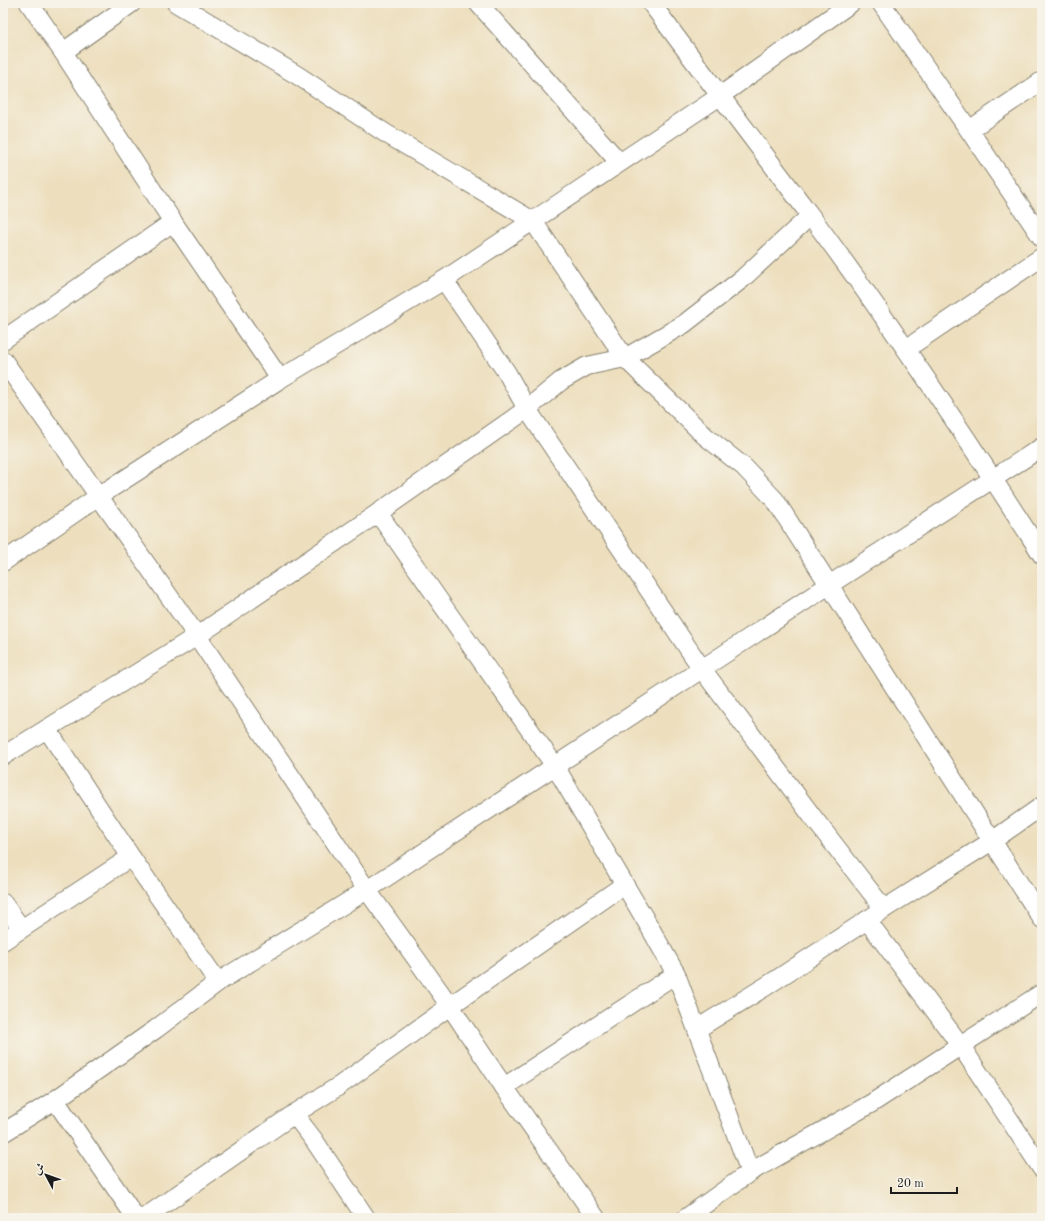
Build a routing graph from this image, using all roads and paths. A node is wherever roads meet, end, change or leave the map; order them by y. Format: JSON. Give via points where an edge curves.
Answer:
{"nodes":[{"id":1,"x":29,"y":3,"type":"edge"},
{"id":2,"x":132,"y":3,"type":"edge"},
{"id":3,"x":176,"y":3,"type":"edge"},
{"id":4,"x":478,"y":3,"type":"edge"},
{"id":5,"x":651,"y":3,"type":"edge"},
{"id":6,"x":851,"y":3,"type":"edge"},
{"id":7,"x":881,"y":3,"type":"edge"},
{"id":8,"x":63,"y":52,"type":"junction"},
{"id":9,"x":1042,"y":81,"type":"edge"},
{"id":10,"x":720,"y":96,"type":"junction"},
{"id":11,"x":969,"y":130,"type":"junction"},
{"id":12,"x":619,"y":162,"type":"junction"},
{"id":13,"x":810,"y":216,"type":"junction"},
{"id":14,"x":533,"y":221,"type":"junction"},
{"id":15,"x":173,"y":222,"type":"junction"},
{"id":16,"x":1042,"y":238,"type":"edge"},
{"id":17,"x":1042,"y":257,"type":"edge"},
{"id":18,"x":444,"y":280,"type":"junction"},
{"id":19,"x":3,"y":340,"type":"edge"},
{"id":20,"x":906,"y":349,"type":"junction"},
{"id":21,"x":625,"y":358,"type":"junction"},
{"id":22,"x":3,"y":360,"type":"edge"},
{"id":23,"x":280,"y":379,"type":"junction"},
{"id":24,"x":527,"y":409,"type":"junction"},
{"id":25,"x":1042,"y":448,"type":"edge"},
{"id":26,"x":994,"y":479,"type":"junction"},
{"id":27,"x":99,"y":496,"type":"junction"},
{"id":28,"x":378,"y":513,"type":"junction"},
{"id":29,"x":1042,"y":554,"type":"edge"},
{"id":30,"x":3,"y":562,"type":"edge"},
{"id":31,"x":829,"y":585,"type":"junction"},
{"id":32,"x":197,"y":636,"type":"junction"},
{"id":33,"x":702,"y":669,"type":"junction"},
{"id":34,"x":47,"y":729,"type":"junction"},
{"id":35,"x":3,"y":756,"type":"edge"},
{"id":36,"x":556,"y":766,"type":"junction"},
{"id":37,"x":1042,"y":806,"type":"edge"},
{"id":38,"x":992,"y":841,"type":"junction"},
{"id":39,"x":131,"y":857,"type":"junction"},
{"id":40,"x":624,"y":885,"type":"junction"},
{"id":41,"x":367,"y":890,"type":"junction"},
{"id":42,"x":3,"y":903,"type":"edge"},
{"id":43,"x":884,"y":909,"type":"junction"},
{"id":44,"x":1042,"y":919,"type":"edge"},
{"id":45,"x":868,"y":920,"type":"junction"},
{"id":46,"x":21,"y":928,"type":"junction"},
{"id":47,"x":3,"y":941,"type":"edge"},
{"id":48,"x":676,"y":974,"type":"junction"},
{"id":49,"x":218,"y":982,"type":"junction"},
{"id":50,"x":1042,"y":993,"type":"edge"},
{"id":51,"x":450,"y":1006,"type":"junction"},
{"id":52,"x":697,"y":1028,"type":"junction"},
{"id":53,"x":961,"y":1046,"type":"junction"},
{"id":54,"x":504,"y":1087,"type":"junction"},
{"id":55,"x":55,"y":1100,"type":"junction"},
{"id":56,"x":294,"y":1114,"type":"junction"},
{"id":57,"x":3,"y":1133,"type":"edge"},
{"id":58,"x":1042,"y":1169,"type":"edge"},
{"id":59,"x":750,"y":1172,"type":"junction"},
{"id":60,"x":136,"y":1218,"type":"edge"},
{"id":61,"x":144,"y":1218,"type":"edge"},
{"id":62,"x":366,"y":1218,"type":"edge"},
{"id":63,"x":596,"y":1218,"type":"edge"},
{"id":64,"x":686,"y":1218,"type":"edge"}],
"edges":[{"from":1,"to":8,"type":"street"},
{"from":2,"to":8,"type":"street"},
{"from":3,"to":14,"type":"street","via":[[297,75],[385,133]]},
{"from":4,"to":12,"type":"street"},
{"from":5,"to":10,"type":"street"},
{"from":6,"to":10,"type":"street"},
{"from":7,"to":11,"type":"street"},
{"from":8,"to":15,"type":"street"},
{"from":9,"to":11,"type":"street"},
{"from":10,"to":12,"type":"street"},
{"from":10,"to":13,"type":"street"},
{"from":11,"to":16,"type":"street"},
{"from":12,"to":14,"type":"street"},
{"from":13,"to":20,"type":"street"},
{"from":13,"to":21,"type":"street","via":[[742,279],[684,324]]},
{"from":14,"to":18,"type":"street"},
{"from":14,"to":21,"type":"street"},
{"from":15,"to":19,"type":"street"},
{"from":15,"to":23,"type":"street"},
{"from":17,"to":20,"type":"street"},
{"from":18,"to":23,"type":"street"},
{"from":18,"to":24,"type":"street"},
{"from":20,"to":26,"type":"street"},
{"from":21,"to":24,"type":"street","via":[[587,366],[561,381]]},
{"from":21,"to":31,"type":"street","via":[[705,436],[744,467],[775,500]]},
{"from":22,"to":27,"type":"street"},
{"from":23,"to":27,"type":"street"},
{"from":24,"to":28,"type":"street"},
{"from":24,"to":33,"type":"street"},
{"from":25,"to":26,"type":"street"},
{"from":26,"to":29,"type":"street"},
{"from":26,"to":31,"type":"street"},
{"from":27,"to":30,"type":"street"},
{"from":27,"to":32,"type":"street"},
{"from":28,"to":32,"type":"street"},
{"from":28,"to":36,"type":"street"},
{"from":31,"to":33,"type":"street"},
{"from":31,"to":38,"type":"street"},
{"from":32,"to":34,"type":"street"},
{"from":32,"to":41,"type":"street"},
{"from":33,"to":36,"type":"street"},
{"from":33,"to":43,"type":"street"},
{"from":34,"to":35,"type":"street"},
{"from":34,"to":39,"type":"street"},
{"from":36,"to":40,"type":"street"},
{"from":36,"to":41,"type":"street"},
{"from":37,"to":38,"type":"street"},
{"from":38,"to":43,"type":"street"},
{"from":38,"to":44,"type":"street"},
{"from":39,"to":46,"type":"street"},
{"from":39,"to":49,"type":"street"},
{"from":40,"to":48,"type":"street"},
{"from":40,"to":51,"type":"street"},
{"from":41,"to":49,"type":"street"},
{"from":41,"to":51,"type":"street"},
{"from":42,"to":46,"type":"street"},
{"from":43,"to":45,"type":"street"},
{"from":45,"to":52,"type":"street"},
{"from":45,"to":53,"type":"street"},
{"from":46,"to":47,"type":"street"},
{"from":48,"to":52,"type":"street"},
{"from":48,"to":54,"type":"street"},
{"from":49,"to":55,"type":"street"},
{"from":50,"to":53,"type":"street"},
{"from":51,"to":54,"type":"street"},
{"from":51,"to":56,"type":"street","via":[[339,1086]]},
{"from":52,"to":59,"type":"street"},
{"from":53,"to":58,"type":"street"},
{"from":53,"to":59,"type":"street","via":[[872,1103]]},
{"from":54,"to":63,"type":"street"},
{"from":55,"to":57,"type":"street"},
{"from":55,"to":60,"type":"street"},
{"from":56,"to":61,"type":"street"},
{"from":56,"to":62,"type":"street"},
{"from":59,"to":64,"type":"street"}]}
